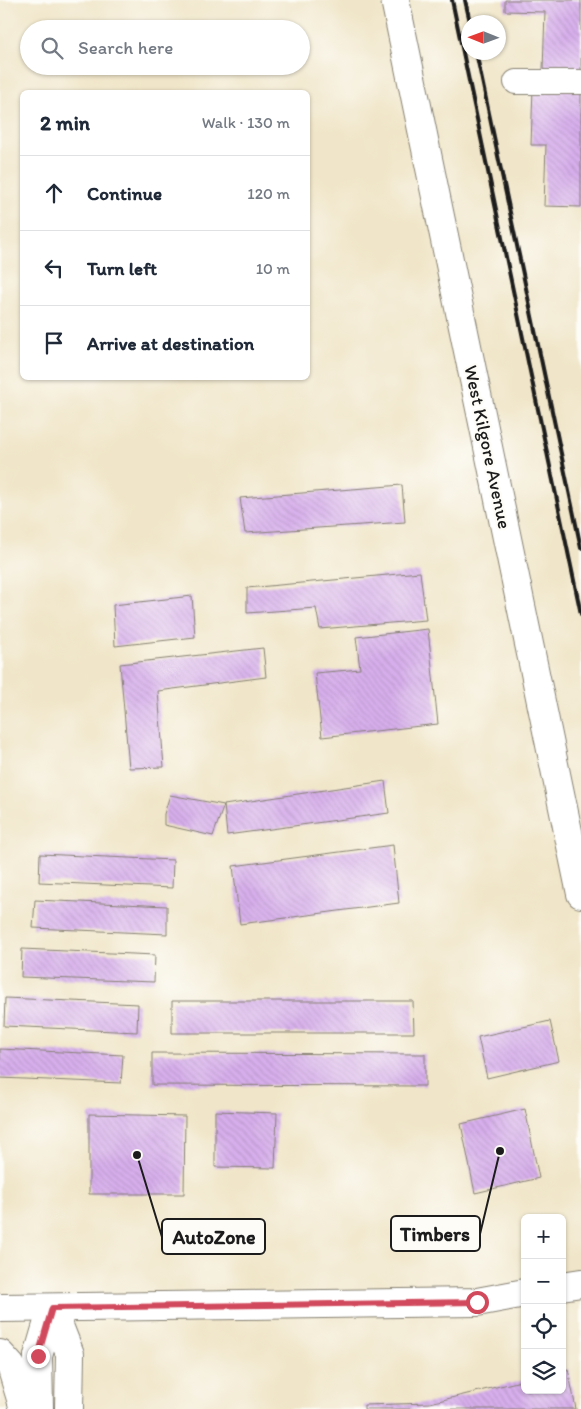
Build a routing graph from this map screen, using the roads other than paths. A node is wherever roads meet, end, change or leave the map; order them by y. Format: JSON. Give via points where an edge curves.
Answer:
{"nodes":[{"id":1,"x":395,"y":0,"type":"edge"},
{"id":2,"x":516,"y":82,"type":"dead end"},
{"id":3,"x":581,"y":82,"type":"edge"},
{"id":4,"x":581,"y":894,"type":"edge"},
{"id":5,"x":581,"y":1283,"type":"edge"},
{"id":6,"x":566,"y":1285,"type":"edge"},
{"id":7,"x":521,"y":1294,"type":"edge"},
{"id":8,"x":0,"y":1308,"type":"edge"},
{"id":9,"x":52,"y":1308,"type":"junction"},
{"id":10,"x":0,"y":1354,"type":"edge"},
{"id":11,"x":24,"y":1409,"type":"edge"},
{"id":12,"x":39,"y":1409,"type":"edge"},
{"id":13,"x":69,"y":1409,"type":"edge"}],
"edges":[{"from":1,"to":4,"type":"main road","name":"West Kilgore Avenue"},
{"from":2,"to":3,"type":"street"},
{"from":5,"to":6,"type":"main road"},
{"from":7,"to":9,"type":"main road","via":[[477,1302]]},
{"from":8,"to":9,"type":"main road"},
{"from":9,"to":12,"type":"main road","via":[[38,1356]]},
{"from":9,"to":13,"type":"main road","via":[[70,1354]]},
{"from":10,"to":11,"type":"main road","via":[[11,1366]]}]}
